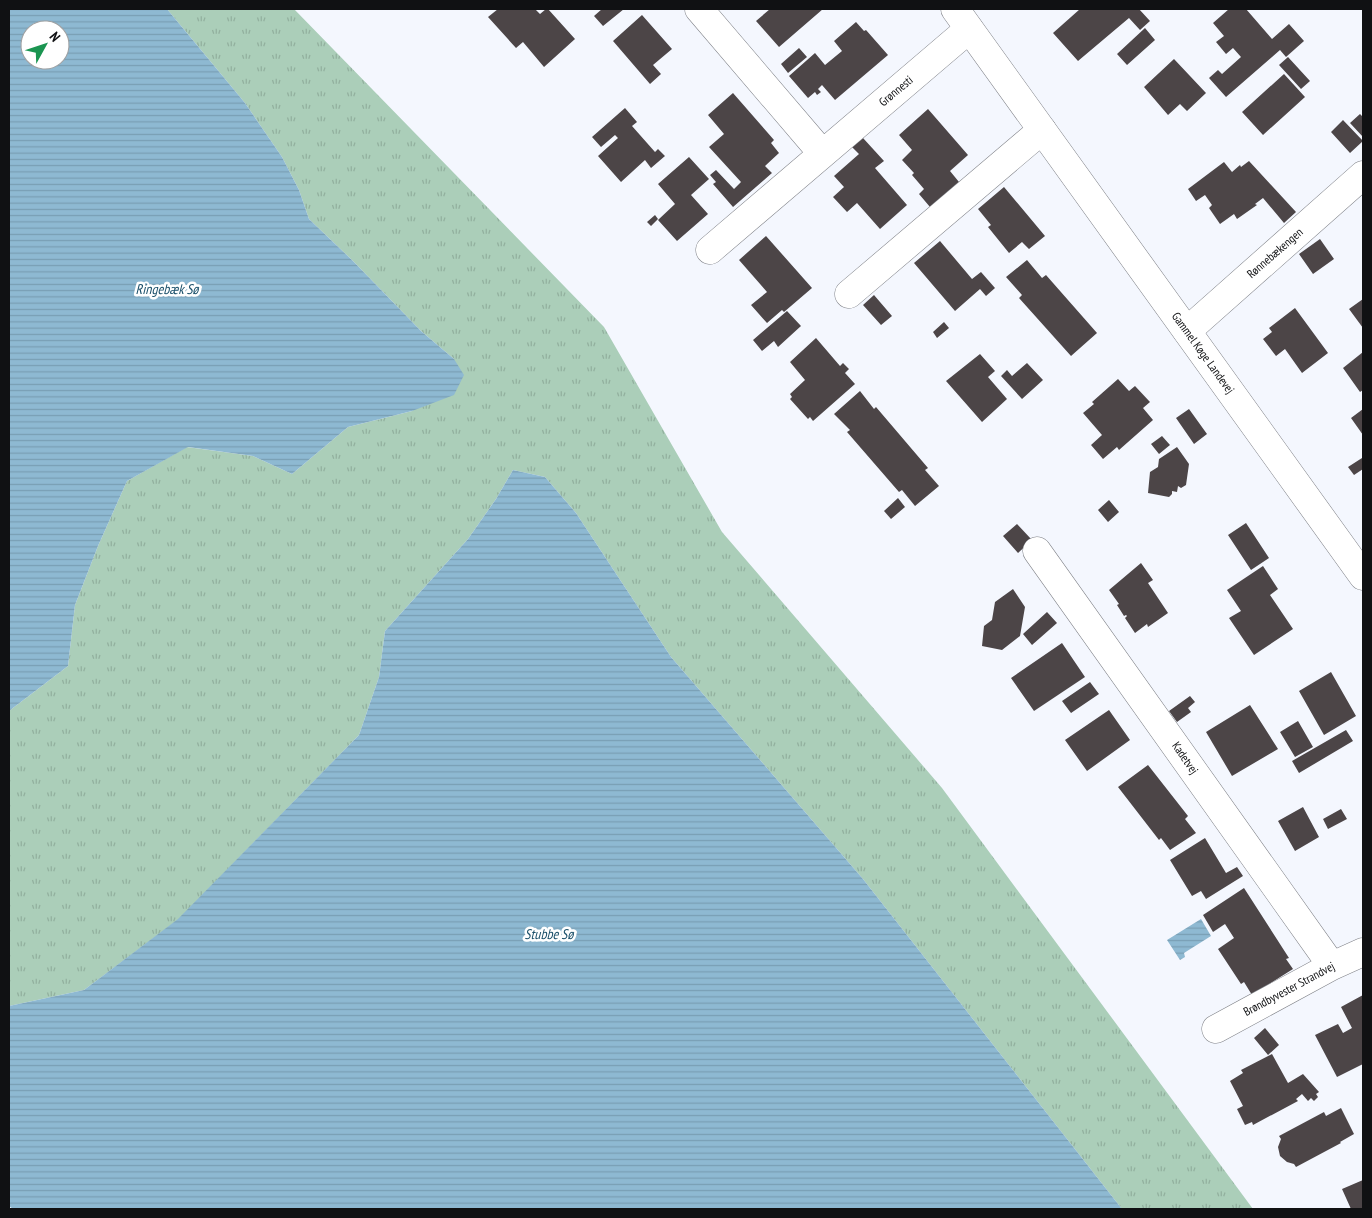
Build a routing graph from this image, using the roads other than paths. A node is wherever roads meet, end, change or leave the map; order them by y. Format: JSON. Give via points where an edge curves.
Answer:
{"nodes":[{"id":1,"x":699,"y":9,"type":"edge"},
{"id":2,"x":962,"y":19,"type":"edge"},
{"id":3,"x":1042,"y":130,"type":"junction"},
{"id":4,"x":822,"y":153,"type":"junction"},
{"id":5,"x":1363,"y":175,"type":"edge"},
{"id":6,"x":710,"y":250,"type":"dead end"},
{"id":7,"x":849,"y":294,"type":"dead end"},
{"id":8,"x":1187,"y":331,"type":"junction"},
{"id":9,"x":1037,"y":551,"type":"dead end"},
{"id":10,"x":1363,"y":576,"type":"edge"},
{"id":11,"x":1363,"y":952,"type":"edge"},
{"id":12,"x":1332,"y":966,"type":"junction"},
{"id":13,"x":1216,"y":1029,"type":"dead end"}],
"edges":[{"from":1,"to":4,"type":"street"},
{"from":2,"to":3,"type":"street","name":"Gammel Køge Landevej"},
{"from":2,"to":4,"type":"street","name":"Grønnesti"},
{"from":3,"to":7,"type":"street"},
{"from":3,"to":8,"type":"street","name":"Gammel Køge Landevej"},
{"from":4,"to":6,"type":"street","name":"Grønnesti"},
{"from":5,"to":8,"type":"street","name":"Rønnebækengen"},
{"from":8,"to":10,"type":"street","name":"Gammel Køge Landevej"},
{"from":9,"to":12,"type":"street","name":"Kadetvej"},
{"from":11,"to":12,"type":"street","name":"Brøndbyvester Strandvej"},
{"from":12,"to":13,"type":"street","name":"Brøndbyvester Strandvej"}]}
